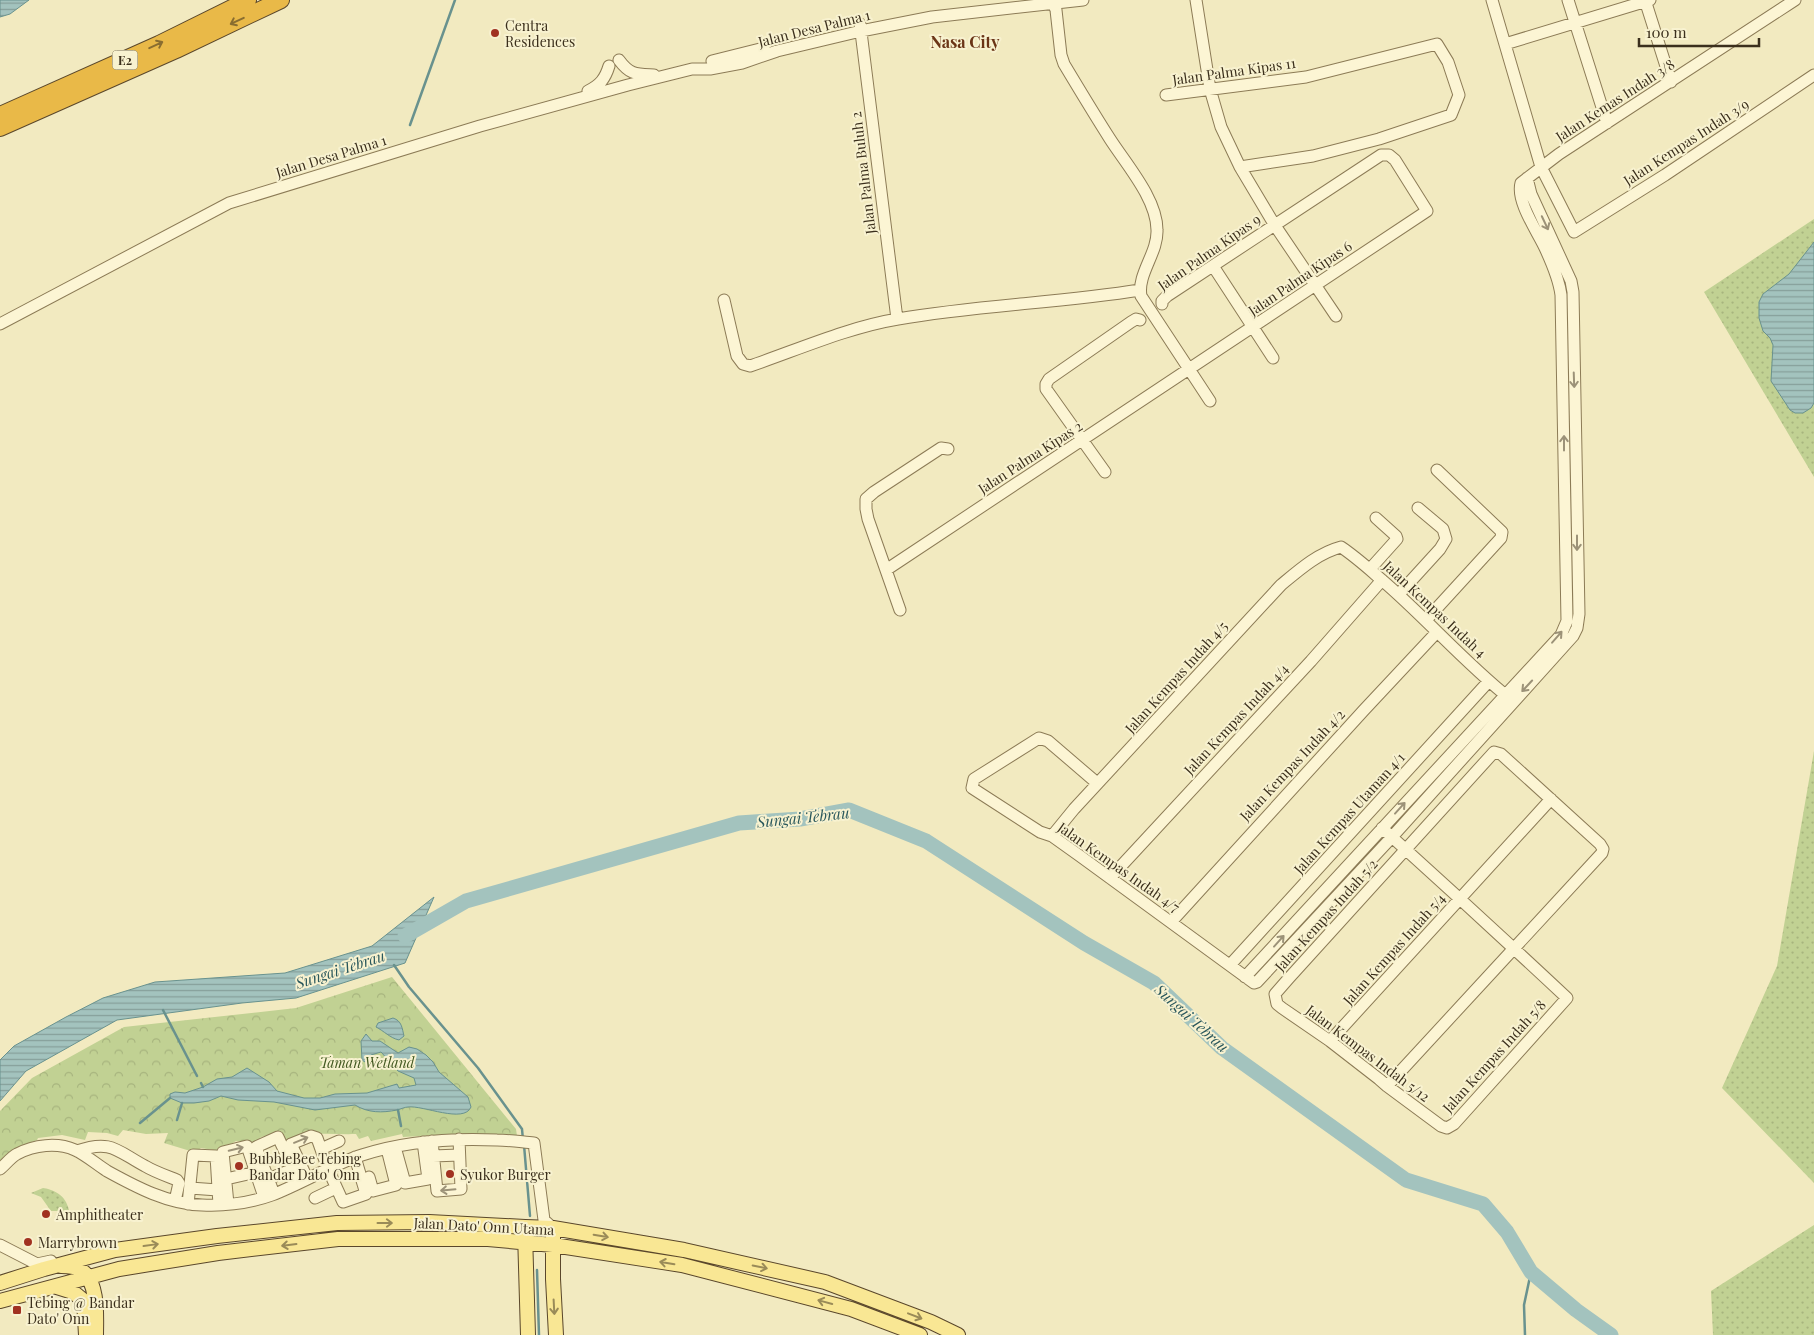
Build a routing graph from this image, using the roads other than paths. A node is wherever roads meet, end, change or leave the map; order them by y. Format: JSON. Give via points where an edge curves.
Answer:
{"nodes":[{"id":1,"x":248,"y":0,"type":"edge"},
{"id":2,"x":281,"y":0,"type":"edge"},
{"id":3,"x":1024,"y":0,"type":"edge"},
{"id":4,"x":1083,"y":0,"type":"edge"},
{"id":5,"x":1196,"y":0,"type":"edge"},
{"id":6,"x":1492,"y":0,"type":"edge"},
{"id":7,"x":1568,"y":0,"type":"edge"},
{"id":8,"x":1647,"y":0,"type":"edge"},
{"id":9,"x":1796,"y":0,"type":"edge"},
{"id":10,"x":1057,"y":3,"type":"edge"},
{"id":11,"x":1574,"y":22,"type":"junction"},
{"id":12,"x":861,"y":27,"type":"junction"},
{"id":13,"x":1505,"y":44,"type":"junction"},
{"id":14,"x":666,"y":75,"type":"junction"},
{"id":15,"x":1814,"y":75,"type":"edge"},
{"id":16,"x":1671,"y":82,"type":"junction"},
{"id":17,"x":1210,"y":89,"type":"junction"},
{"id":18,"x":1166,"y":95,"type":"dead end"},
{"id":19,"x":571,"y":100,"type":"junction"},
{"id":20,"x":0,"y":115,"type":"edge"},
{"id":21,"x":1607,"y":123,"type":"junction"},
{"id":22,"x":0,"y":128,"type":"edge"},
{"id":23,"x":1240,"y":167,"type":"junction"},
{"id":24,"x":1541,"y":167,"type":"junction"},
{"id":25,"x":1527,"y":178,"type":"junction"},
{"id":26,"x":1408,"y":180,"type":"joint"},
{"id":27,"x":1274,"y":224,"type":"junction"},
{"id":28,"x":1212,"y":266,"type":"junction"},
{"id":29,"x":1316,"y":286,"type":"junction"},
{"id":30,"x":1140,"y":290,"type":"junction"},
{"id":31,"x":724,"y":300,"type":"dead end"},
{"id":32,"x":1162,"y":304,"type":"dead end"},
{"id":33,"x":1336,"y":316,"type":"dead end"},
{"id":34,"x":897,"y":319,"type":"junction"},
{"id":35,"x":1140,"y":320,"type":"dead end"},
{"id":36,"x":0,"y":324,"type":"edge"},
{"id":37,"x":1253,"y":327,"type":"junction"},
{"id":38,"x":1273,"y":358,"type":"dead end"},
{"id":39,"x":1190,"y":369,"type":"junction"},
{"id":40,"x":1210,"y":401,"type":"dead end"},
{"id":41,"x":1082,"y":440,"type":"junction"},
{"id":42,"x":948,"y":449,"type":"dead end"},
{"id":43,"x":1576,"y":466,"type":"junction"},
{"id":44,"x":1564,"y":468,"type":"junction"},
{"id":45,"x":1437,"y":470,"type":"dead end"},
{"id":46,"x":1105,"y":472,"type":"dead end"},
{"id":47,"x":1418,"y":508,"type":"dead end"},
{"id":48,"x":1376,"y":518,"type":"dead end"},
{"id":49,"x":1332,"y":549,"type":"joint"},
{"id":50,"x":1370,"y":569,"type":"junction"},
{"id":51,"x":886,"y":570,"type":"junction"},
{"id":52,"x":1382,"y":580,"type":"junction"},
{"id":53,"x":1399,"y":594,"type":"junction"},
{"id":54,"x":900,"y":610,"type":"dead end"},
{"id":55,"x":1426,"y":620,"type":"junction"},
{"id":56,"x":1437,"y":632,"type":"junction"},
{"id":57,"x":1489,"y":681,"type":"junction"},
{"id":58,"x":1508,"y":698,"type":"junction"},
{"id":59,"x":1098,"y":783,"type":"junction"},
{"id":60,"x":1551,"y":799,"type":"junction"},
{"id":61,"x":1382,"y":828,"type":"junction"},
{"id":62,"x":1052,"y":836,"type":"junction"},
{"id":63,"x":1392,"y":837,"type":"junction"},
{"id":64,"x":1406,"y":850,"type":"junction"},
{"id":65,"x":1110,"y":878,"type":"junction"},
{"id":66,"x":1459,"y":899,"type":"junction"},
{"id":67,"x":1171,"y":922,"type":"junction"},
{"id":68,"x":1514,"y":949,"type":"junction"},
{"id":69,"x":1230,"y":965,"type":"junction"},
{"id":70,"x":1245,"y":977,"type":"junction"},
{"id":71,"x":1277,"y":1004,"type":"joint"},
{"id":72,"x":1330,"y":1041,"type":"junction"},
{"id":73,"x":1387,"y":1086,"type":"junction"},
{"id":74,"x":1441,"y":1126,"type":"joint"},
{"id":75,"x":459,"y":1139,"type":"junction"},
{"id":76,"x":340,"y":1141,"type":"dead end"},
{"id":77,"x":428,"y":1142,"type":"junction"},
{"id":78,"x":391,"y":1148,"type":"junction"},
{"id":79,"x":321,"y":1149,"type":"junction"},
{"id":80,"x":77,"y":1151,"type":"junction"},
{"id":81,"x":460,"y":1155,"type":"junction"},
{"id":82,"x":359,"y":1156,"type":"junction"},
{"id":83,"x":433,"y":1156,"type":"junction"},
{"id":84,"x":0,"y":1169,"type":"edge"},
{"id":85,"x":293,"y":1169,"type":"junction"},
{"id":86,"x":328,"y":1169,"type":"junction"},
{"id":87,"x":256,"y":1172,"type":"junction"},
{"id":88,"x":226,"y":1179,"type":"junction"},
{"id":89,"x":268,"y":1179,"type":"junction"},
{"id":90,"x":303,"y":1180,"type":"junction"},
{"id":91,"x":190,"y":1188,"type":"junction"},
{"id":92,"x":336,"y":1188,"type":"junction"},
{"id":93,"x":218,"y":1190,"type":"junction"},
{"id":94,"x":269,"y":1196,"type":"junction"},
{"id":95,"x":315,"y":1198,"type":"dead end"},
{"id":96,"x":175,"y":1200,"type":"junction"},
{"id":97,"x":188,"y":1204,"type":"junction"},
{"id":98,"x":224,"y":1205,"type":"junction"},
{"id":99,"x":525,"y":1227,"type":"junction"},
{"id":100,"x":553,"y":1228,"type":"junction"},
{"id":101,"x":488,"y":1238,"type":"junction"},
{"id":102,"x":526,"y":1242,"type":"junction"},
{"id":103,"x":0,"y":1245,"type":"edge"},
{"id":104,"x":553,"y":1245,"type":"junction"},
{"id":105,"x":595,"y":1251,"type":"junction"},
{"id":106,"x":98,"y":1255,"type":"junction"},
{"id":107,"x":58,"y":1265,"type":"junction"},
{"id":108,"x":119,"y":1269,"type":"junction"},
{"id":109,"x":526,"y":1274,"type":"junction"},
{"id":110,"x":88,"y":1278,"type":"junction"},
{"id":111,"x":553,"y":1279,"type":"junction"},
{"id":112,"x":0,"y":1283,"type":"edge"},
{"id":113,"x":54,"y":1286,"type":"junction"},
{"id":114,"x":856,"y":1294,"type":"junction"},
{"id":115,"x":0,"y":1301,"type":"edge"},
{"id":116,"x":96,"y":1301,"type":"junction"},
{"id":117,"x":851,"y":1309,"type":"junction"},
{"id":118,"x":86,"y":1335,"type":"edge"},
{"id":119,"x":96,"y":1335,"type":"edge"},
{"id":120,"x":528,"y":1335,"type":"edge"},
{"id":121,"x":556,"y":1335,"type":"edge"},
{"id":122,"x":920,"y":1335,"type":"edge"},
{"id":123,"x":958,"y":1335,"type":"edge"}],
"edges":[{"from":20,"to":1,"type":"highway","number":"E2","one_way":true},
{"from":2,"to":22,"type":"highway","number":"E2","one_way":true},
{"from":3,"to":12,"type":"street","name":"Jalan Desa Palma 1","via":[[905,14]]},
{"from":4,"to":10,"type":"street","name":"Jalan Desa Palma 1"},
{"from":5,"to":17,"type":"street"},
{"from":6,"to":13,"type":"street"},
{"from":7,"to":11,"type":"street"},
{"from":8,"to":11,"type":"street"},
{"from":8,"to":16,"type":"street"},
{"from":9,"to":16,"type":"street","name":"Jalan Kemas Indah 3/8"},
{"from":10,"to":12,"type":"street","name":"Jalan Desa Palma 1"},
{"from":10,"to":30,"type":"street","via":[[1064,64],[1154,209],[1157,230]]},
{"from":11,"to":13,"type":"street"},
{"from":11,"to":21,"type":"street"},
{"from":12,"to":14,"type":"street","name":"Jalan Desa Palma 1","via":[[742,63]]},
{"from":12,"to":34,"type":"street","name":"Jalan Palma Buluh 2"},
{"from":13,"to":24,"type":"street"},
{"from":14,"to":19,"type":"street","name":"Jalan Desa Palma 1"},
{"from":14,"to":19,"type":"street","via":[[632,73],[614,63],[599,85]]},
{"from":15,"to":24,"type":"street","name":"Jalan Kempas Indah 3/9","via":[[1574,232]]},
{"from":16,"to":21,"type":"street","name":"Jalan Kemas Indah 3/8"},
{"from":17,"to":18,"type":"street","name":"Jalan Palma Kipas 11"},
{"from":17,"to":23,"type":"street","via":[[1220,127]]},
{"from":17,"to":23,"type":"street","name":"Jalan Palma Kipas 11","via":[[1306,77],[1437,44],[1448,62],[1459,96],[1451,115],[1313,156]]},
{"from":19,"to":36,"type":"street","name":"Jalan Desa Palma 1","via":[[229,203]]},
{"from":21,"to":24,"type":"street","name":"Jalan Kemas Indah 3/8"},
{"from":23,"to":27,"type":"street"},
{"from":24,"to":25,"type":"street","name":"Jalan Kemas Indah 3/8"},
{"from":25,"to":43,"type":"street","one_way":true,"via":[[1573,292]]},
{"from":44,"to":25,"type":"street","one_way":true,"via":[[1561,295],[1554,270],[1521,196],[1521,183]]},
{"from":26,"to":27,"type":"street","name":"Jalan Palma Kipas 9","via":[[1395,160],[1389,155],[1381,155]]},
{"from":26,"to":29,"type":"street","name":"Jalan Palma Kipas 6","via":[[1427,210]]},
{"from":27,"to":28,"type":"street","name":"Jalan Palma Kipas 9"},
{"from":27,"to":29,"type":"street"},
{"from":28,"to":32,"type":"street","name":"Jalan Palma Kipas 9","via":[[1167,296]]},
{"from":28,"to":37,"type":"street"},
{"from":29,"to":33,"type":"street"},
{"from":29,"to":37,"type":"street","name":"Jalan Palma Kipas 6"},
{"from":30,"to":34,"type":"street"},
{"from":30,"to":39,"type":"street"},
{"from":31,"to":34,"type":"street","via":[[737,356],[743,364],[750,366],[860,328]]},
{"from":35,"to":41,"type":"street","via":[[1130,322],[1046,384],[1046,389]]},
{"from":37,"to":38,"type":"street"},
{"from":37,"to":39,"type":"street","name":"Jalan Palma Kipas 6"},
{"from":39,"to":40,"type":"street"},
{"from":39,"to":41,"type":"street","name":"Jalan Palma Kipas 2"},
{"from":41,"to":46,"type":"street"},
{"from":41,"to":51,"type":"street","name":"Jalan Palma Kipas 2"},
{"from":42,"to":51,"type":"street","via":[[941,448],[930,454],[866,499],[868,519]]},
{"from":43,"to":44,"type":"street"},
{"from":43,"to":58,"type":"street","one_way":true,"via":[[1577,628],[1564,646]]},
{"from":58,"to":44,"type":"street","one_way":true,"via":[[1561,634],[1567,621]]},
{"from":45,"to":55,"type":"street","via":[[1503,535]]},
{"from":47,"to":53,"type":"street","via":[[1443,529],[1446,539]]},
{"from":48,"to":50,"type":"street","via":[[1397,539]]},
{"from":49,"to":50,"type":"street","name":"Jalan Kempas Indah 4","via":[[1341,547]]},
{"from":49,"to":59,"type":"street","name":"Jalan Kempas Indah 4/5","via":[[1309,562],[1281,585]]},
{"from":50,"to":52,"type":"street","name":"Jalan Kempas Indah 4"},
{"from":51,"to":54,"type":"street"},
{"from":52,"to":53,"type":"street","name":"Jalan Kempas Indah 4"},
{"from":52,"to":65,"type":"street","name":"Jalan Kempas Indah 4/4"},
{"from":53,"to":55,"type":"street","name":"Jalan Kempas Indah 4"},
{"from":55,"to":56,"type":"street","name":"Jalan Kempas Indah 4"},
{"from":56,"to":57,"type":"street","name":"Jalan Kempas Indah 4"},
{"from":56,"to":67,"type":"street","name":"Jalan Kempas Indah 4/2"},
{"from":57,"to":58,"type":"street","name":"Jalan Kempas Indah 4"},
{"from":57,"to":69,"type":"street","name":"Jalan Kempas Utaman 4/1"},
{"from":61,"to":58,"type":"street","one_way":true},
{"from":58,"to":63,"type":"street"},
{"from":59,"to":62,"type":"street","name":"Jalan Kempas Indah 4/5"},
{"from":59,"to":62,"type":"street","name":"Jalan Kempas Indah 4/7","via":[[1048,741],[1039,738],[974,779],[972,788],[1040,832]]},
{"from":60,"to":64,"type":"street","via":[[1501,754],[1494,752]]},
{"from":60,"to":66,"type":"street","name":"Jalan Kempas Indah 5/4"},
{"from":60,"to":68,"type":"street","via":[[1603,849]]},
{"from":61,"to":63,"type":"street"},
{"from":70,"to":61,"type":"street","one_way":true},
{"from":62,"to":65,"type":"street","name":"Jalan Kempas Indah 4/7"},
{"from":63,"to":64,"type":"street"},
{"from":63,"to":70,"type":"street","via":[[1257,982]]},
{"from":64,"to":66,"type":"street"},
{"from":64,"to":71,"type":"street","name":"Jalan Kempas Indah 5/2","via":[[1280,988],[1275,994]]},
{"from":65,"to":67,"type":"street","name":"Jalan Kempas Indah 4/7"},
{"from":66,"to":68,"type":"street"},
{"from":66,"to":72,"type":"street","name":"Jalan Kempas Indah 5/4"},
{"from":67,"to":69,"type":"street","name":"Jalan Kempas Indah 4/7"},
{"from":68,"to":73,"type":"street"},
{"from":68,"to":74,"type":"street","name":"Jalan Kempas Indah 5/8","via":[[1567,998],[1454,1124],[1447,1128]]},
{"from":69,"to":70,"type":"street","name":"Jalan Kempas Indah 4/7"},
{"from":71,"to":72,"type":"street","name":"Jalan Kempas Indah 5/12"},
{"from":72,"to":73,"type":"street","name":"Jalan Kempas Indah 5/12"},
{"from":73,"to":74,"type":"street","name":"Jalan Kempas Indah 5/12"},
{"from":75,"to":77,"type":"street"},
{"from":75,"to":81,"type":"street"},
{"from":75,"to":100,"type":"street","via":[[534,1143],[544,1220]]},
{"from":76,"to":79,"type":"street"},
{"from":77,"to":78,"type":"street"},
{"from":77,"to":78,"type":"street","via":[[428,1178],[405,1183]]},
{"from":77,"to":83,"type":"street"},
{"from":78,"to":82,"type":"street"},
{"from":78,"to":82,"type":"street","via":[[396,1185],[372,1191]]},
{"from":79,"to":86,"type":"street"},
{"from":90,"to":79,"type":"street","one_way":true,"via":[[291,1144],[311,1136],[317,1138]]},
{"from":80,"to":84,"type":"street","via":[[42,1145],[16,1154]]},
{"from":80,"to":96,"type":"street","via":[[138,1188]]},
{"from":80,"to":96,"type":"street","via":[[102,1145],[117,1149],[146,1167],[178,1180]]},
{"from":81,"to":83,"type":"street"},
{"from":81,"to":83,"type":"street","one_way":true,"via":[[460,1189],[437,1191]]},
{"from":82,"to":86,"type":"street"},
{"from":82,"to":92,"type":"street","via":[[366,1194],[343,1202]]},
{"from":85,"to":89,"type":"street"},
{"from":85,"to":89,"type":"street","via":[[278,1137],[256,1147]]},
{"from":85,"to":90,"type":"street"},
{"from":86,"to":90,"type":"street"},
{"from":86,"to":92,"type":"street"},
{"from":87,"to":88,"type":"street"},
{"from":88,"to":87,"type":"street","one_way":true,"via":[[223,1152],[247,1146]]},
{"from":87,"to":94,"type":"street"},
{"from":88,"to":98,"type":"street"},
{"from":89,"to":94,"type":"street"},
{"from":90,"to":94,"type":"street"},
{"from":91,"to":93,"type":"street"},
{"from":91,"to":93,"type":"street","via":[[193,1155],[216,1156]]},
{"from":91,"to":97,"type":"street"},
{"from":92,"to":95,"type":"street"},
{"from":93,"to":98,"type":"street"},
{"from":94,"to":98,"type":"street"},
{"from":96,"to":97,"type":"street"},
{"from":97,"to":98,"type":"street"},
{"from":99,"to":100,"type":"main road","name":"Jalan Dato' Onn Utama"},
{"from":99,"to":102,"type":"main road"},
{"from":106,"to":99,"type":"main road","name":"Jalan Dato' Onn Utama","one_way":true,"via":[[187,1240],[336,1223],[429,1222]]},
{"from":100,"to":104,"type":"main road"},
{"from":100,"to":114,"type":"main road","name":"Jalan Dato' Onn Utama","one_way":true,"via":[[684,1250],[826,1282]]},
{"from":101,"to":102,"type":"main road","name":"Jalan Dato' Onn Utama"},
{"from":101,"to":108,"type":"main road","name":"Jalan Dato' Onn Utama","one_way":true,"via":[[338,1239]]},
{"from":101,"to":109,"type":"main road","via":[[513,1250]]},
{"from":102,"to":104,"type":"main road","name":"Jalan Dato' Onn Utama"},
{"from":102,"to":109,"type":"main road"},
{"from":103,"to":106,"type":"street","via":[[37,1264],[88,1253]]},
{"from":104,"to":105,"type":"main road","name":"Jalan Dato' Onn Utama"},
{"from":104,"to":111,"type":"main road"},
{"from":105,"to":111,"type":"main road","via":[[568,1255],[558,1266]]},
{"from":117,"to":105,"type":"main road","name":"Jalan Dato' Onn Utama","one_way":true,"via":[[682,1265]]},
{"from":106,"to":107,"type":"main road","name":"Jalan Dato' Onn Utama"},
{"from":107,"to":110,"type":"main road","via":[[77,1268]]},
{"from":107,"to":112,"type":"main road","name":"Jalan Dato' Onn Utama"},
{"from":108,"to":110,"type":"main road","name":"Jalan Dato' Onn Utama"},
{"from":108,"to":116,"type":"main road","via":[[101,1288]]},
{"from":109,"to":120,"type":"main road"},
{"from":110,"to":113,"type":"main road","name":"Jalan Dato' Onn Utama"},
{"from":110,"to":116,"type":"main road"},
{"from":111,"to":121,"type":"main road","one_way":true},
{"from":113,"to":115,"type":"main road","name":"Jalan Dato' Onn Utama"},
{"from":113,"to":118,"type":"main road","via":[[73,1292],[84,1301]]},
{"from":114,"to":117,"type":"main road"},
{"from":114,"to":123,"type":"main road","name":"Jalan Dato' Onn Utama","one_way":true},
{"from":116,"to":119,"type":"main road"},
{"from":117,"to":122,"type":"main road","name":"Jalan Dato' Onn Utama"}]}
